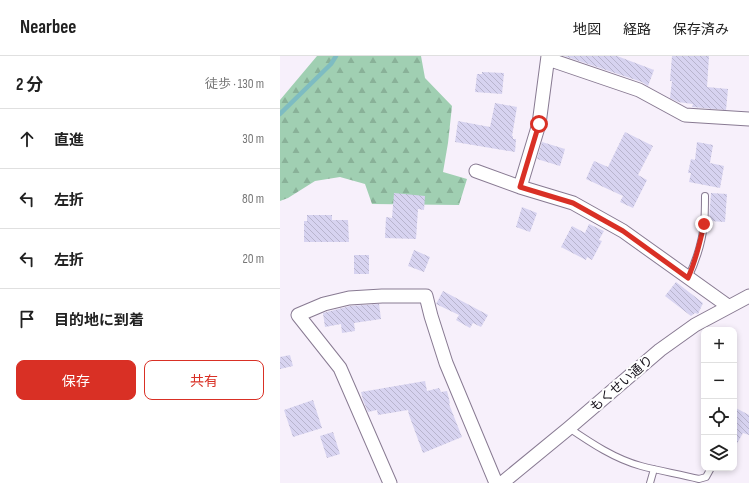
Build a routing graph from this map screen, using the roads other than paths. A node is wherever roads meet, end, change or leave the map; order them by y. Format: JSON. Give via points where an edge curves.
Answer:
{"nodes":[{"id":1,"x":548,"y":57,"type":"edge"},
{"id":2,"x":749,"y":119,"type":"edge"},
{"id":3,"x":476,"y":171,"type":"dead end"},
{"id":4,"x":520,"y":187,"type":"junction"},
{"id":5,"x":706,"y":196,"type":"dead end"},
{"id":6,"x":688,"y":278,"type":"junction"},
{"id":7,"x":749,"y":296,"type":"edge"},
{"id":8,"x":728,"y":306,"type":"junction"},
{"id":9,"x":569,"y":428,"type":"junction"},
{"id":10,"x":654,"y":469,"type":"junction"},
{"id":11,"x":709,"y":471,"type":"edge"},
{"id":12,"x":390,"y":483,"type":"edge"},
{"id":13,"x":496,"y":483,"type":"edge"},
{"id":14,"x":502,"y":483,"type":"edge"},
{"id":15,"x":650,"y":483,"type":"edge"}],
"edges":[{"from":1,"to":2,"type":"street","via":[[639,90],[685,115]]},
{"from":1,"to":4,"type":"street","via":[[539,124]]},
{"from":3,"to":4,"type":"street"},
{"from":4,"to":6,"type":"street","via":[[573,203],[623,231]]},
{"from":5,"to":6,"type":"lane","via":[[701,239]]},
{"from":6,"to":8,"type":"street"},
{"from":7,"to":8,"type":"street","name":"もくせい通り"},
{"from":8,"to":9,"type":"street","name":"もくせい通り","via":[[660,350]]},
{"from":9,"to":10,"type":"lane","via":[[594,445],[640,466]]},
{"from":9,"to":14,"type":"street","name":"もくせい通り"},
{"from":10,"to":11,"type":"lane","via":[[699,479],[706,477]]},
{"from":10,"to":15,"type":"lane"},
{"from":12,"to":13,"type":"street","via":[[340,368],[298,315],[324,304],[349,298],[426,296],[446,363]]}]}
